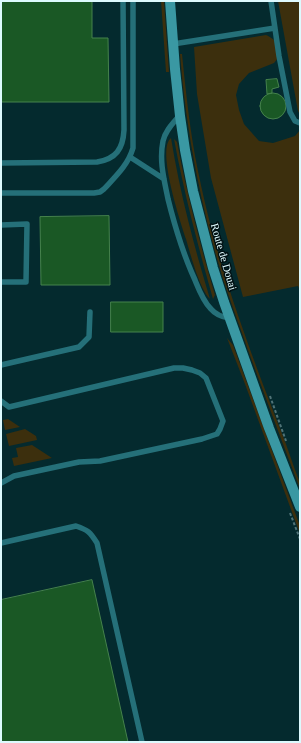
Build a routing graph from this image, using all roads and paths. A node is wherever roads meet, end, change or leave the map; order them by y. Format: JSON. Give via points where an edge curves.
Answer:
{"nodes":[{"id":1,"x":123,"y":1,"type":"edge"},
{"id":2,"x":133,"y":1,"type":"edge"},
{"id":3,"x":170,"y":1,"type":"edge"},
{"id":4,"x":271,"y":1,"type":"edge"},
{"id":5,"x":275,"y":28,"type":"junction"},
{"id":6,"x":173,"y":44,"type":"junction"},
{"id":7,"x":180,"y":116,"type":"junction"},
{"id":8,"x":300,"y":123,"type":"edge"},
{"id":9,"x":130,"y":157,"type":"junction"},
{"id":10,"x":1,"y":163,"type":"edge"},
{"id":11,"x":164,"y":179,"type":"junction"},
{"id":12,"x":1,"y":193,"type":"edge"},
{"id":13,"x":1,"y":224,"type":"edge"},
{"id":14,"x":1,"y":282,"type":"edge"},
{"id":15,"x":90,"y":312,"type":"dead end"},
{"id":16,"x":230,"y":318,"type":"junction"},
{"id":17,"x":1,"y":365,"type":"edge"},
{"id":18,"x":269,"y":394,"type":"dead end"},
{"id":19,"x":1,"y":401,"type":"edge"},
{"id":20,"x":288,"y":445,"type":"dead end"},
{"id":21,"x":1,"y":483,"type":"edge"},
{"id":22,"x":300,"y":507,"type":"edge"},
{"id":23,"x":1,"y":543,"type":"edge"},
{"id":24,"x":142,"y":742,"type":"edge"}],
"edges":[{"from":1,"to":10,"type":"lane","via":[[124,139],[116,153],[108,160],[97,162]]},
{"from":2,"to":9,"type":"lane","via":[[134,140]]},
{"from":3,"to":6,"type":"main road","name":"Route de Douai"},
{"from":4,"to":5,"type":"lane"},
{"from":5,"to":6,"type":"lane"},
{"from":5,"to":8,"type":"lane","via":[[290,112],[295,121]]},
{"from":6,"to":7,"type":"main road","name":"Route de Douai"},
{"from":7,"to":11,"type":"lane","via":[[164,136],[161,151]]},
{"from":7,"to":16,"type":"main road","name":"Route de Douai","via":[[193,191],[213,268]]},
{"from":9,"to":11,"type":"lane"},
{"from":9,"to":12,"type":"lane","via":[[121,171],[100,192]]},
{"from":11,"to":16,"type":"lane","via":[[186,261],[204,301],[217,315]]},
{"from":13,"to":14,"type":"lane","via":[[27,224],[26,282]]},
{"from":15,"to":17,"type":"lane","via":[[89,338],[78,347]]},
{"from":16,"to":22,"type":"main road","name":"Route de Douai"},
{"from":18,"to":20,"type":"path"},
{"from":19,"to":21,"type":"lane","via":[[10,408],[174,368],[183,368],[200,373],[206,378],[223,421],[217,434],[202,439],[14,476]]},
{"from":23,"to":24,"type":"lane","via":[[76,526],[86,530],[94,538]]}]}
